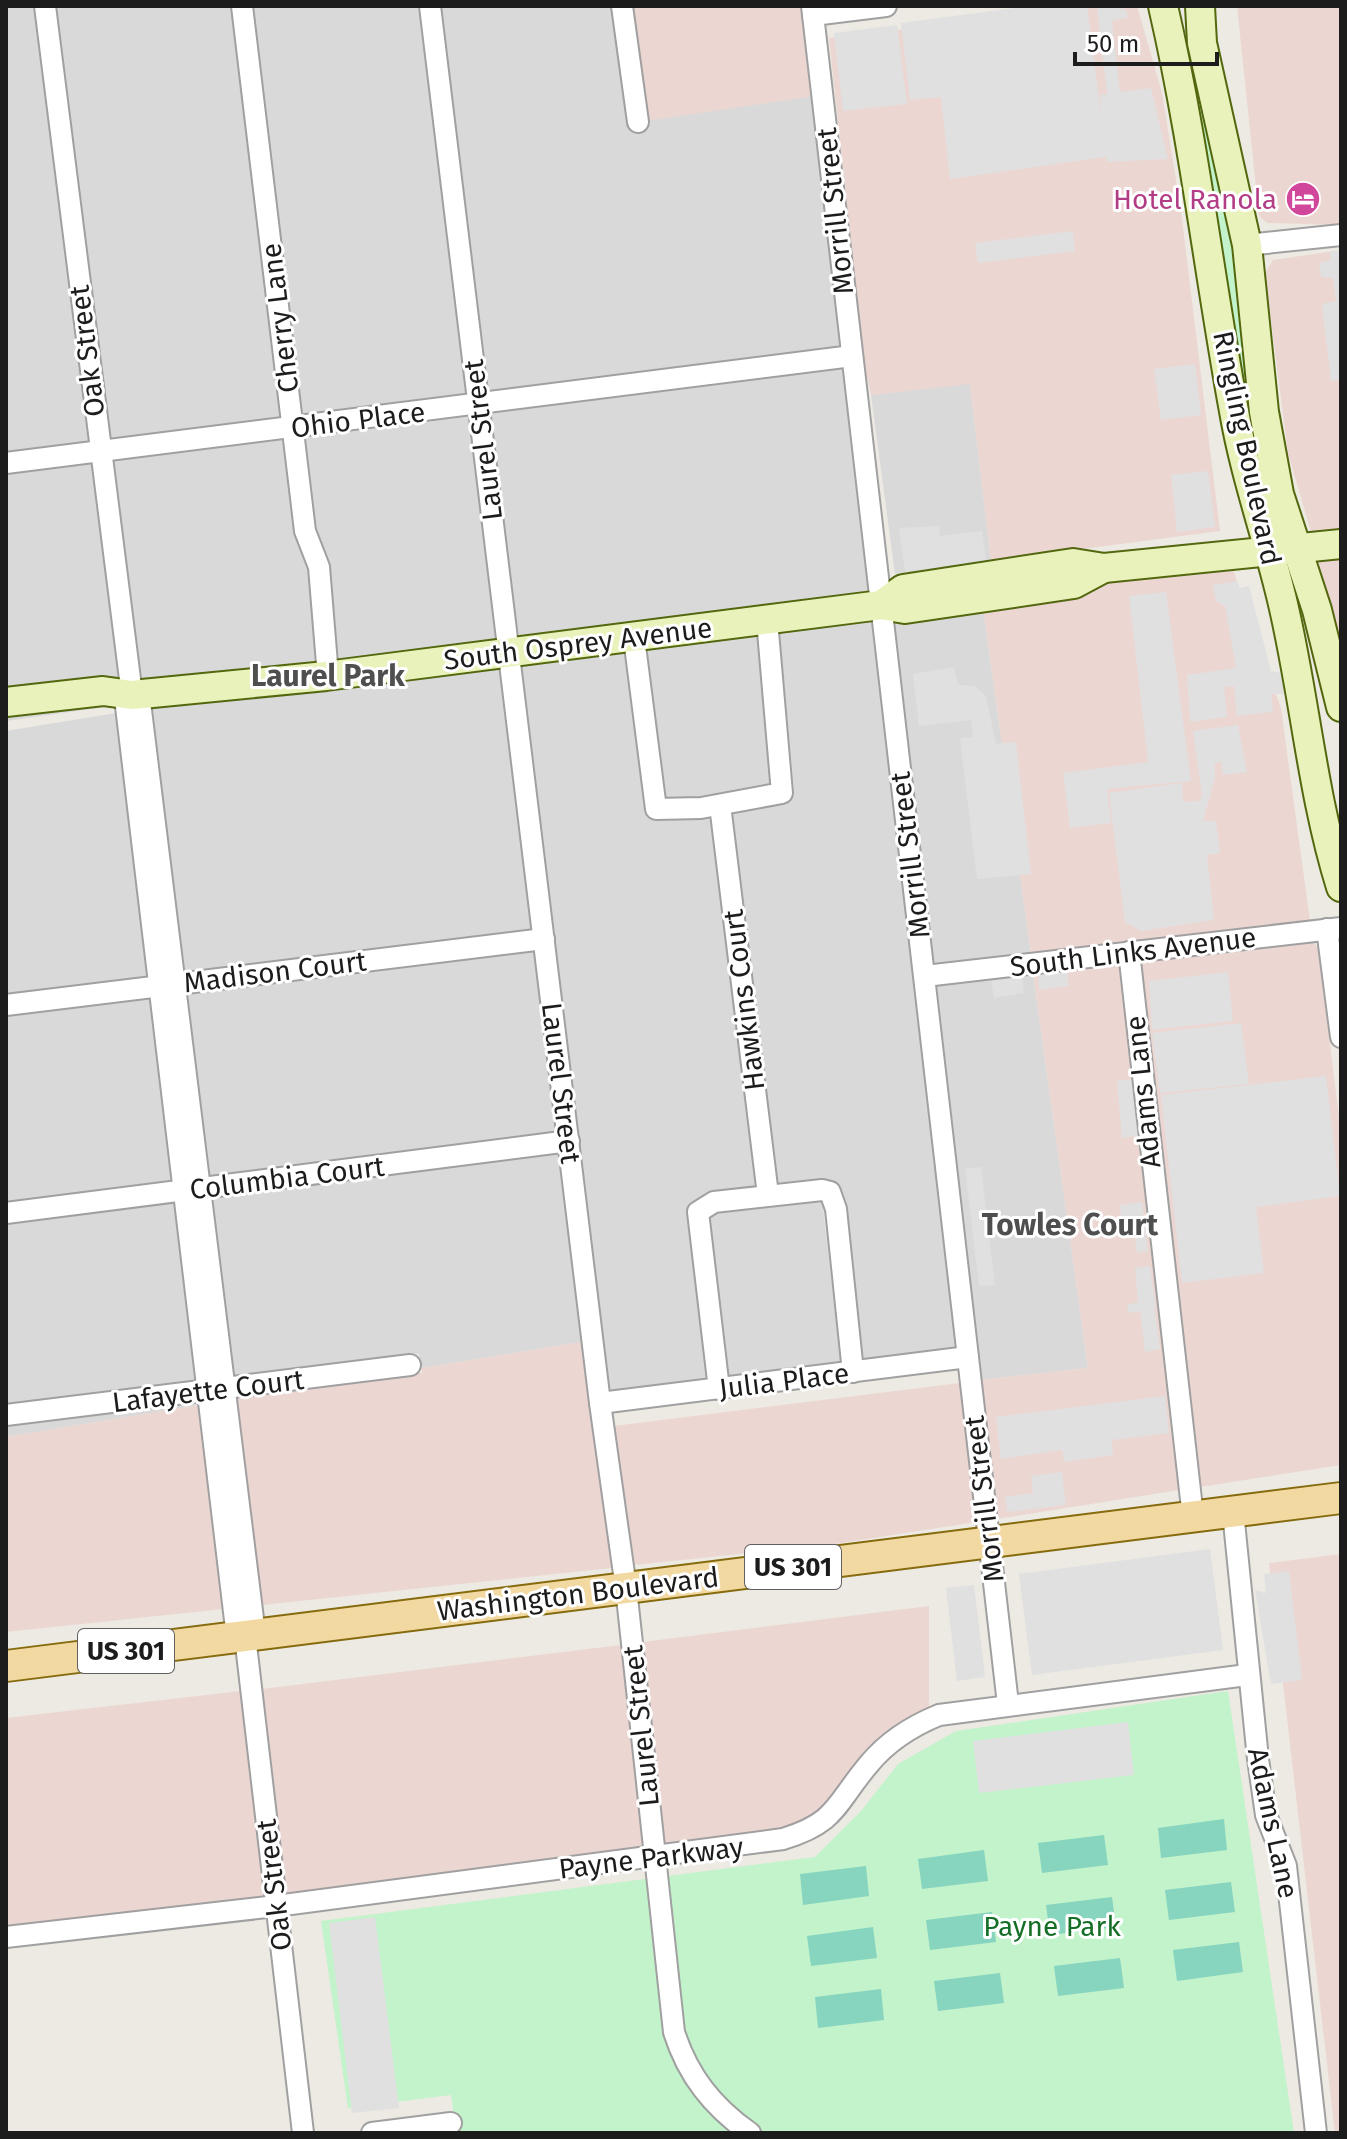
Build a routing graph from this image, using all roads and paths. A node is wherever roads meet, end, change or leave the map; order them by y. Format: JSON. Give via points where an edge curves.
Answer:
{"nodes":[{"id":1,"x":45,"y":6,"type":"edge"},
{"id":2,"x":242,"y":6,"type":"edge"},
{"id":3,"x":430,"y":6,"type":"edge"},
{"id":4,"x":622,"y":6,"type":"edge"},
{"id":5,"x":886,"y":6,"type":"edge"},
{"id":6,"x":1163,"y":6,"type":"edge"},
{"id":7,"x":1200,"y":6,"type":"edge"},
{"id":8,"x":813,"y":11,"type":"edge"},
{"id":9,"x":638,"y":122,"type":"dead end"},
{"id":10,"x":1341,"y":235,"type":"edge"},
{"id":11,"x":1247,"y":245,"type":"junction"},
{"id":12,"x":852,"y":356,"type":"junction"},
{"id":13,"x":479,"y":404,"type":"junction"},
{"id":14,"x":294,"y":428,"type":"junction"},
{"id":15,"x":100,"y":451,"type":"junction"},
{"id":16,"x":6,"y":463,"type":"edge"},
{"id":17,"x":1341,"y":544,"type":"edge"},
{"id":18,"x":1297,"y":547,"type":"junction"},
{"id":19,"x":1268,"y":550,"type":"junction"},
{"id":20,"x":881,"y":605,"type":"junction"},
{"id":21,"x":767,"y":620,"type":"junction"},
{"id":22,"x":634,"y":638,"type":"junction"},
{"id":23,"x":509,"y":653,"type":"junction"},
{"id":24,"x":328,"y":676,"type":"junction"},
{"id":25,"x":132,"y":696,"type":"junction"},
{"id":26,"x":6,"y":702,"type":"edge"},
{"id":27,"x":1341,"y":707,"type":"edge"},
{"id":28,"x":6,"y":721,"type":"edge"},
{"id":29,"x":720,"y":805,"type":"junction"},
{"id":30,"x":1341,"y":887,"type":"edge"},
{"id":31,"x":1334,"y":929,"type":"edge"},
{"id":32,"x":544,"y":939,"type":"junction"},
{"id":33,"x":1129,"y":952,"type":"junction"},
{"id":34,"x":925,"y":976,"type":"junction"},
{"id":35,"x":167,"y":986,"type":"junction"},
{"id":36,"x":6,"y":1005,"type":"edge"},
{"id":37,"x":1341,"y":1037,"type":"edge"},
{"id":38,"x":569,"y":1141,"type":"junction"},
{"id":39,"x":192,"y":1190,"type":"junction"},
{"id":40,"x":768,"y":1195,"type":"junction"},
{"id":41,"x":6,"y":1213,"type":"edge"},
{"id":42,"x":968,"y":1357,"type":"junction"},
{"id":43,"x":410,"y":1365,"type":"dead end"},
{"id":44,"x":853,"y":1372,"type":"junction"},
{"id":45,"x":719,"y":1389,"type":"junction"},
{"id":46,"x":216,"y":1390,"type":"junction"},
{"id":47,"x":600,"y":1403,"type":"junction"},
{"id":48,"x":6,"y":1415,"type":"edge"},
{"id":49,"x":1341,"y":1498,"type":"edge"},
{"id":50,"x":1233,"y":1512,"type":"junction"},
{"id":51,"x":1193,"y":1517,"type":"junction"},
{"id":52,"x":989,"y":1542,"type":"junction"},
{"id":53,"x":626,"y":1588,"type":"junction"},
{"id":54,"x":246,"y":1636,"type":"junction"},
{"id":55,"x":6,"y":1666,"type":"edge"},
{"id":56,"x":1247,"y":1675,"type":"junction"},
{"id":57,"x":1008,"y":1704,"type":"junction"},
{"id":58,"x":655,"y":1857,"type":"junction"},
{"id":59,"x":276,"y":1906,"type":"junction"},
{"id":60,"x":6,"y":1937,"type":"edge"},
{"id":61,"x":451,"y":2123,"type":"dead end"},
{"id":62,"x":303,"y":2133,"type":"edge"},
{"id":63,"x":372,"y":2133,"type":"edge"},
{"id":64,"x":750,"y":2133,"type":"edge"},
{"id":65,"x":1316,"y":2133,"type":"edge"}],
"edges":[{"from":1,"to":15,"type":"street","name":"Oak Street"},
{"from":2,"to":14,"type":"street","name":"Cherry Lane"},
{"from":3,"to":13,"type":"street","name":"Laurel Street"},
{"from":4,"to":9,"type":"street"},
{"from":5,"to":8,"type":"street"},
{"from":6,"to":19,"type":"street","name":"Ringling Boulevard","via":[[1195,155],[1234,412]]},
{"from":7,"to":11,"type":"street","name":"Ringling Boulevard","via":[[1202,43]]},
{"from":8,"to":12,"type":"street","name":"Morrill Street"},
{"from":10,"to":11,"type":"street"},
{"from":11,"to":18,"type":"street","name":"Ringling Boulevard","via":[[1264,412],[1279,494]]},
{"from":12,"to":13,"type":"street","name":"Ohio Place"},
{"from":12,"to":20,"type":"street","name":"Morrill Street"},
{"from":13,"to":14,"type":"street","name":"Ohio Place"},
{"from":13,"to":23,"type":"street","name":"Laurel Street"},
{"from":14,"to":15,"type":"street","name":"Ohio Place"},
{"from":14,"to":24,"type":"street","name":"Cherry Lane","via":[[305,531],[319,567]]},
{"from":15,"to":16,"type":"street","name":"Ohio Place"},
{"from":15,"to":25,"type":"street","name":"Oak Street"},
{"from":17,"to":18,"type":"street","name":"South Osprey Avenue"},
{"from":18,"to":19,"type":"street","name":"South Osprey Avenue"},
{"from":18,"to":27,"type":"street","name":"Ringling Boulevard"},
{"from":19,"to":20,"type":"street","name":"South Osprey Avenue","via":[[1104,568],[1074,584],[905,609]]},
{"from":19,"to":30,"type":"street","name":"Ringling Boulevard","via":[[1283,604],[1326,840]]},
{"from":20,"to":21,"type":"street","name":"South Osprey Avenue"},
{"from":20,"to":34,"type":"street","name":"Morrill Street"},
{"from":21,"to":22,"type":"street","name":"South Osprey Avenue"},
{"from":21,"to":29,"type":"street","via":[[784,786],[782,793]]},
{"from":22,"to":23,"type":"street","name":"South Osprey Avenue"},
{"from":22,"to":29,"type":"street","via":[[656,809]]},
{"from":23,"to":24,"type":"street","name":"South Osprey Avenue"},
{"from":23,"to":32,"type":"street","name":"Laurel Street"},
{"from":24,"to":25,"type":"street","name":"South Osprey Avenue"},
{"from":25,"to":26,"type":"street","name":"South Osprey Avenue","via":[[103,691]]},
{"from":25,"to":28,"type":"street","name":"South Osprey Avenue","via":[[105,707]]},
{"from":25,"to":35,"type":"street","name":"Oak Street"},
{"from":29,"to":40,"type":"street","name":"Hawkins Court"},
{"from":31,"to":33,"type":"street","name":"South Links Avenue"},
{"from":31,"to":37,"type":"street"},
{"from":32,"to":35,"type":"street","name":"Madison Court"},
{"from":32,"to":38,"type":"street","name":"Laurel Street"},
{"from":33,"to":34,"type":"street","name":"South Links Avenue"},
{"from":33,"to":51,"type":"street","name":"Adams Lane"},
{"from":34,"to":42,"type":"street","name":"Morrill Street"},
{"from":35,"to":36,"type":"street","name":"Madison Court"},
{"from":35,"to":39,"type":"street","name":"Oak Street"},
{"from":38,"to":39,"type":"street","name":"Columbia Court"},
{"from":38,"to":47,"type":"street","name":"Laurel Street"},
{"from":39,"to":41,"type":"street","name":"Columbia Court"},
{"from":39,"to":46,"type":"street","name":"Oak Street"},
{"from":40,"to":44,"type":"street","via":[[822,1190],[833,1195]]},
{"from":40,"to":45,"type":"street","via":[[714,1202],[698,1212]]},
{"from":42,"to":44,"type":"street","name":"Julia Place"},
{"from":42,"to":52,"type":"street","name":"Morrill Street"},
{"from":43,"to":46,"type":"street","name":"Lafayette Court"},
{"from":44,"to":45,"type":"street","name":"Julia Place"},
{"from":45,"to":47,"type":"street","name":"Julia Place"},
{"from":46,"to":48,"type":"street","name":"Lafayette Court"},
{"from":46,"to":54,"type":"street","name":"Oak Street"},
{"from":47,"to":53,"type":"street","name":"Laurel Street"},
{"from":49,"to":50,"type":"main road","name":"Washington Boulevard","number":"US 301"},
{"from":50,"to":51,"type":"main road","name":"Washington Boulevard","number":"US 301"},
{"from":50,"to":56,"type":"street","name":"Adams Lane"},
{"from":51,"to":52,"type":"main road","name":"Washington Boulevard","number":"US 301"},
{"from":52,"to":53,"type":"main road","name":"Washington Boulevard","number":"US 301"},
{"from":52,"to":57,"type":"street","name":"Morrill Street"},
{"from":53,"to":54,"type":"main road","name":"Washington Boulevard","number":"US 301"},
{"from":53,"to":58,"type":"street","name":"Laurel Street"},
{"from":54,"to":55,"type":"main road","name":"Washington Boulevard","number":"US 301"},
{"from":54,"to":59,"type":"street","name":"Oak Street"},
{"from":56,"to":57,"type":"street","name":"Payne Parkway"},
{"from":56,"to":65,"type":"street","name":"Adams Lane","via":[[1266,1815],[1286,1866]]},
{"from":57,"to":58,"type":"street","name":"Payne Parkway","via":[[939,1715],[909,1727],[869,1764],[832,1816],[811,1831],[764,1843]]},
{"from":58,"to":59,"type":"street","name":"Payne Parkway"},
{"from":58,"to":64,"type":"street","name":"Laurel Street","via":[[674,2032],[681,2053],[708,2098]]},
{"from":59,"to":60,"type":"street","name":"Payne Parkway"},
{"from":59,"to":62,"type":"street","name":"Oak Street"},
{"from":61,"to":63,"type":"street"}]}
